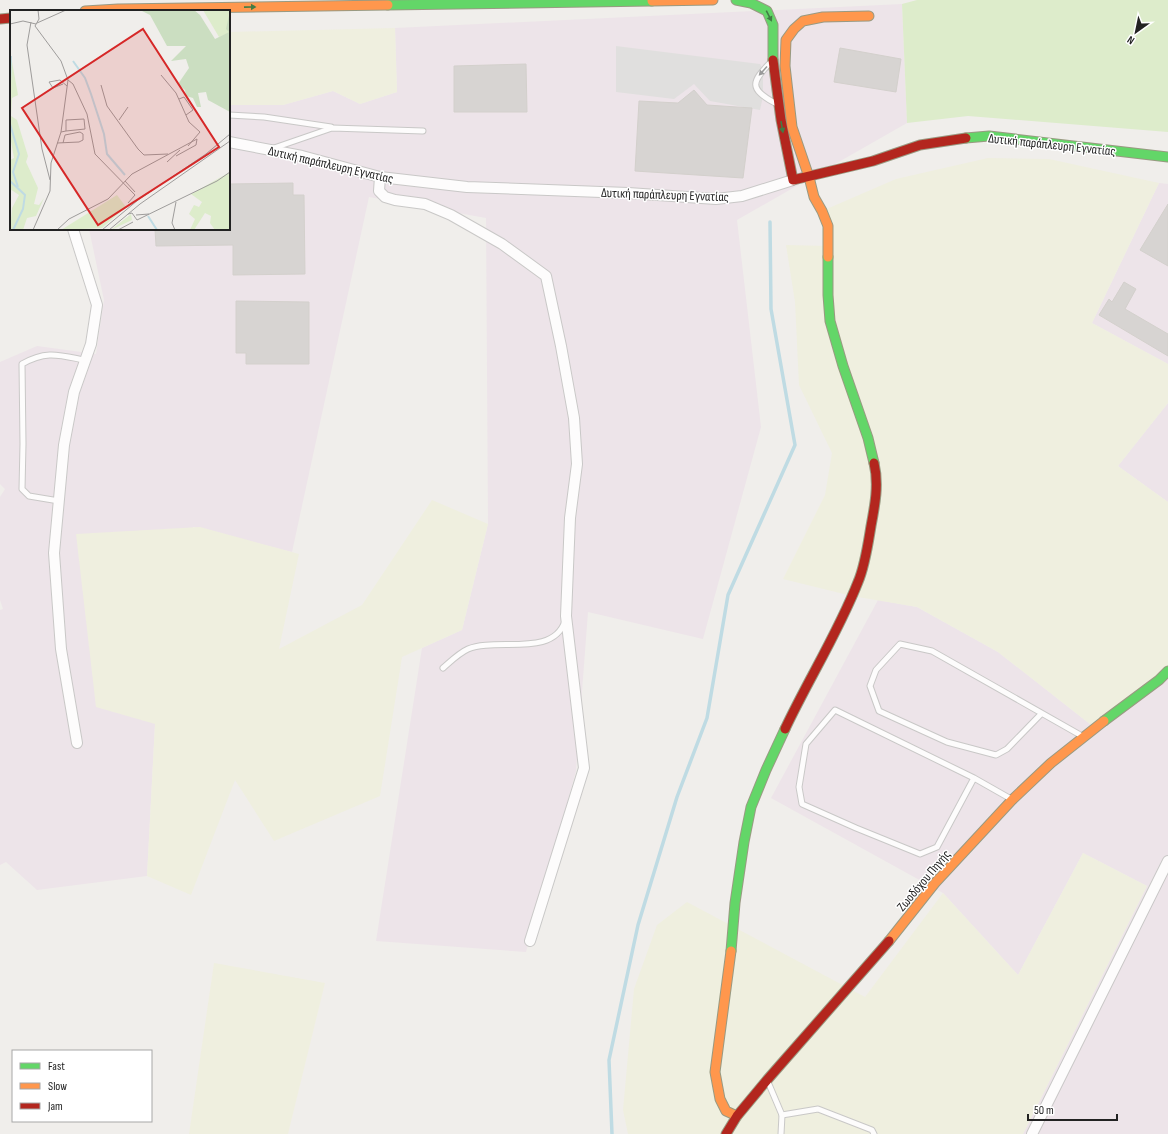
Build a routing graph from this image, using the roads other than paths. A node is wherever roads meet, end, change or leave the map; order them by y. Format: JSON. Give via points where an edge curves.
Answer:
{"nodes":[{"id":1,"x":713,"y":0,"type":"edge"},
{"id":2,"x":736,"y":0,"type":"edge"},
{"id":3,"x":102,"y":10,"type":"edge"},
{"id":4,"x":869,"y":16,"type":"dead end"},
{"id":5,"x":10,"y":18,"type":"edge"},
{"id":6,"x":0,"y":19,"type":"edge"},
{"id":7,"x":773,"y":60,"type":"junction"},
{"id":8,"x":778,"y":105,"type":"junction"},
{"id":9,"x":230,"y":115,"type":"edge"},
{"id":10,"x":332,"y":128,"type":"junction"},
{"id":11,"x":423,"y":131,"type":"dead end"},
{"id":12,"x":230,"y":142,"type":"edge"},
{"id":13,"x":271,"y":149,"type":"junction"},
{"id":14,"x":1168,"y":156,"type":"edge"},
{"id":15,"x":380,"y":177,"type":"junction"},
{"id":16,"x":809,"y":177,"type":"junction"},
{"id":17,"x":793,"y":180,"type":"junction"},
{"id":18,"x":73,"y":230,"type":"edge"},
{"id":19,"x":84,"y":360,"type":"junction"},
{"id":20,"x":59,"y":501,"type":"junction"},
{"id":21,"x":566,"y":616,"type":"junction"},
{"id":22,"x":443,"y":668,"type":"dead end"},
{"id":23,"x":1168,"y":671,"type":"edge"},
{"id":24,"x":1041,"y":714,"type":"junction"},
{"id":25,"x":1083,"y":737,"type":"junction"},
{"id":26,"x":77,"y":743,"type":"dead end"},
{"id":27,"x":974,"y":778,"type":"junction"},
{"id":28,"x":1012,"y":800,"type":"junction"},
{"id":29,"x":1168,"y":861,"type":"edge"},
{"id":30,"x":530,"y":941,"type":"dead end"},
{"id":31,"x":767,"y":1080,"type":"junction"},
{"id":32,"x":737,"y":1116,"type":"junction"},
{"id":33,"x":782,"y":1116,"type":"junction"},
{"id":34,"x":726,"y":1134,"type":"edge"},
{"id":35,"x":781,"y":1134,"type":"edge"},
{"id":36,"x":874,"y":1134,"type":"edge"},
{"id":37,"x":1032,"y":1134,"type":"edge"}],
"edges":[{"from":3,"to":1,"type":"main road","one_way":true},
{"from":2,"to":7,"type":"main road","one_way":true,"via":[[760,6],[767,11],[773,25]]},
{"from":4,"to":16,"type":"main road","via":[[824,17],[802,21],[786,40],[785,66],[792,127]]},
{"from":5,"to":6,"type":"main road"},
{"from":7,"to":8,"type":"main road"},
{"from":7,"to":8,"type":"lane","one_way":true,"via":[[758,76],[756,85],[759,93]]},
{"from":8,"to":17,"type":"main road","one_way":true},
{"from":9,"to":10,"type":"lane","via":[[264,117]]},
{"from":10,"to":11,"type":"lane"},
{"from":10,"to":13,"type":"lane"},
{"from":12,"to":13,"type":"street","name":"Δυτική παράπλευρη Εγνατίας"},
{"from":13,"to":15,"type":"street","name":"Δυτική παράπλευρη Εγνατίας"},
{"from":14,"to":16,"type":"main road","name":"Δυτική παράπλευρη Εγνατίας","via":[[989,136],[920,145],[873,161]]},
{"from":15,"to":17,"type":"street","name":"Δυτική παράπλευρη Εγνατίας","via":[[466,187],[716,199],[742,196]]},
{"from":15,"to":21,"type":"street","via":[[379,191],[385,197],[425,204],[451,215],[502,244],[546,276],[573,411],[577,464],[570,518]]},
{"from":16,"to":17,"type":"main road","name":"Δυτική παράπλευρη Εγνατίας"},
{"from":16,"to":32,"type":"main road","via":[[814,198],[828,226],[830,321],[868,438],[875,468],[876,500],[859,581],[832,640],[798,701],[751,807],[735,903],[715,1072],[720,1099],[726,1110]]},
{"from":18,"to":19,"type":"street","via":[[97,305],[91,344]]},
{"from":19,"to":20,"type":"street","via":[[72,400],[64,445]]},
{"from":19,"to":20,"type":"lane","via":[[50,354],[32,358],[22,364],[22,489],[29,496]]},
{"from":20,"to":26,"type":"street","via":[[54,553],[61,649]]},
{"from":21,"to":22,"type":"lane","via":[[556,636],[548,641],[468,649]]},
{"from":21,"to":30,"type":"street","via":[[584,768]]},
{"from":23,"to":25,"type":"main road","name":"Ζωοδόχου Πηγής"},
{"from":24,"to":24,"type":"lane","via":[[932,651],[900,644],[876,670],[870,686],[879,711],[947,742],[996,755],[1007,749]]},
{"from":24,"to":25,"type":"lane"},
{"from":25,"to":28,"type":"main road","name":"Ζωοδόχου Πηγής","via":[[1051,762]]},
{"from":27,"to":27,"type":"lane","via":[[835,710],[806,744],[799,787],[802,804],[920,854],[937,847]]},
{"from":27,"to":28,"type":"lane"},
{"from":28,"to":31,"type":"main road","name":"Ζωοδόχου Πηγής","via":[[935,883],[882,949]]},
{"from":29,"to":37,"type":"street"},
{"from":31,"to":32,"type":"main road","name":"Ζωοδόχου Πηγής"},
{"from":31,"to":33,"type":"lane"},
{"from":32,"to":34,"type":"main road","name":"Ζωοδόχου Πηγής"},
{"from":33,"to":35,"type":"lane"},
{"from":33,"to":36,"type":"lane","via":[[818,1109],[872,1130]]}]}
